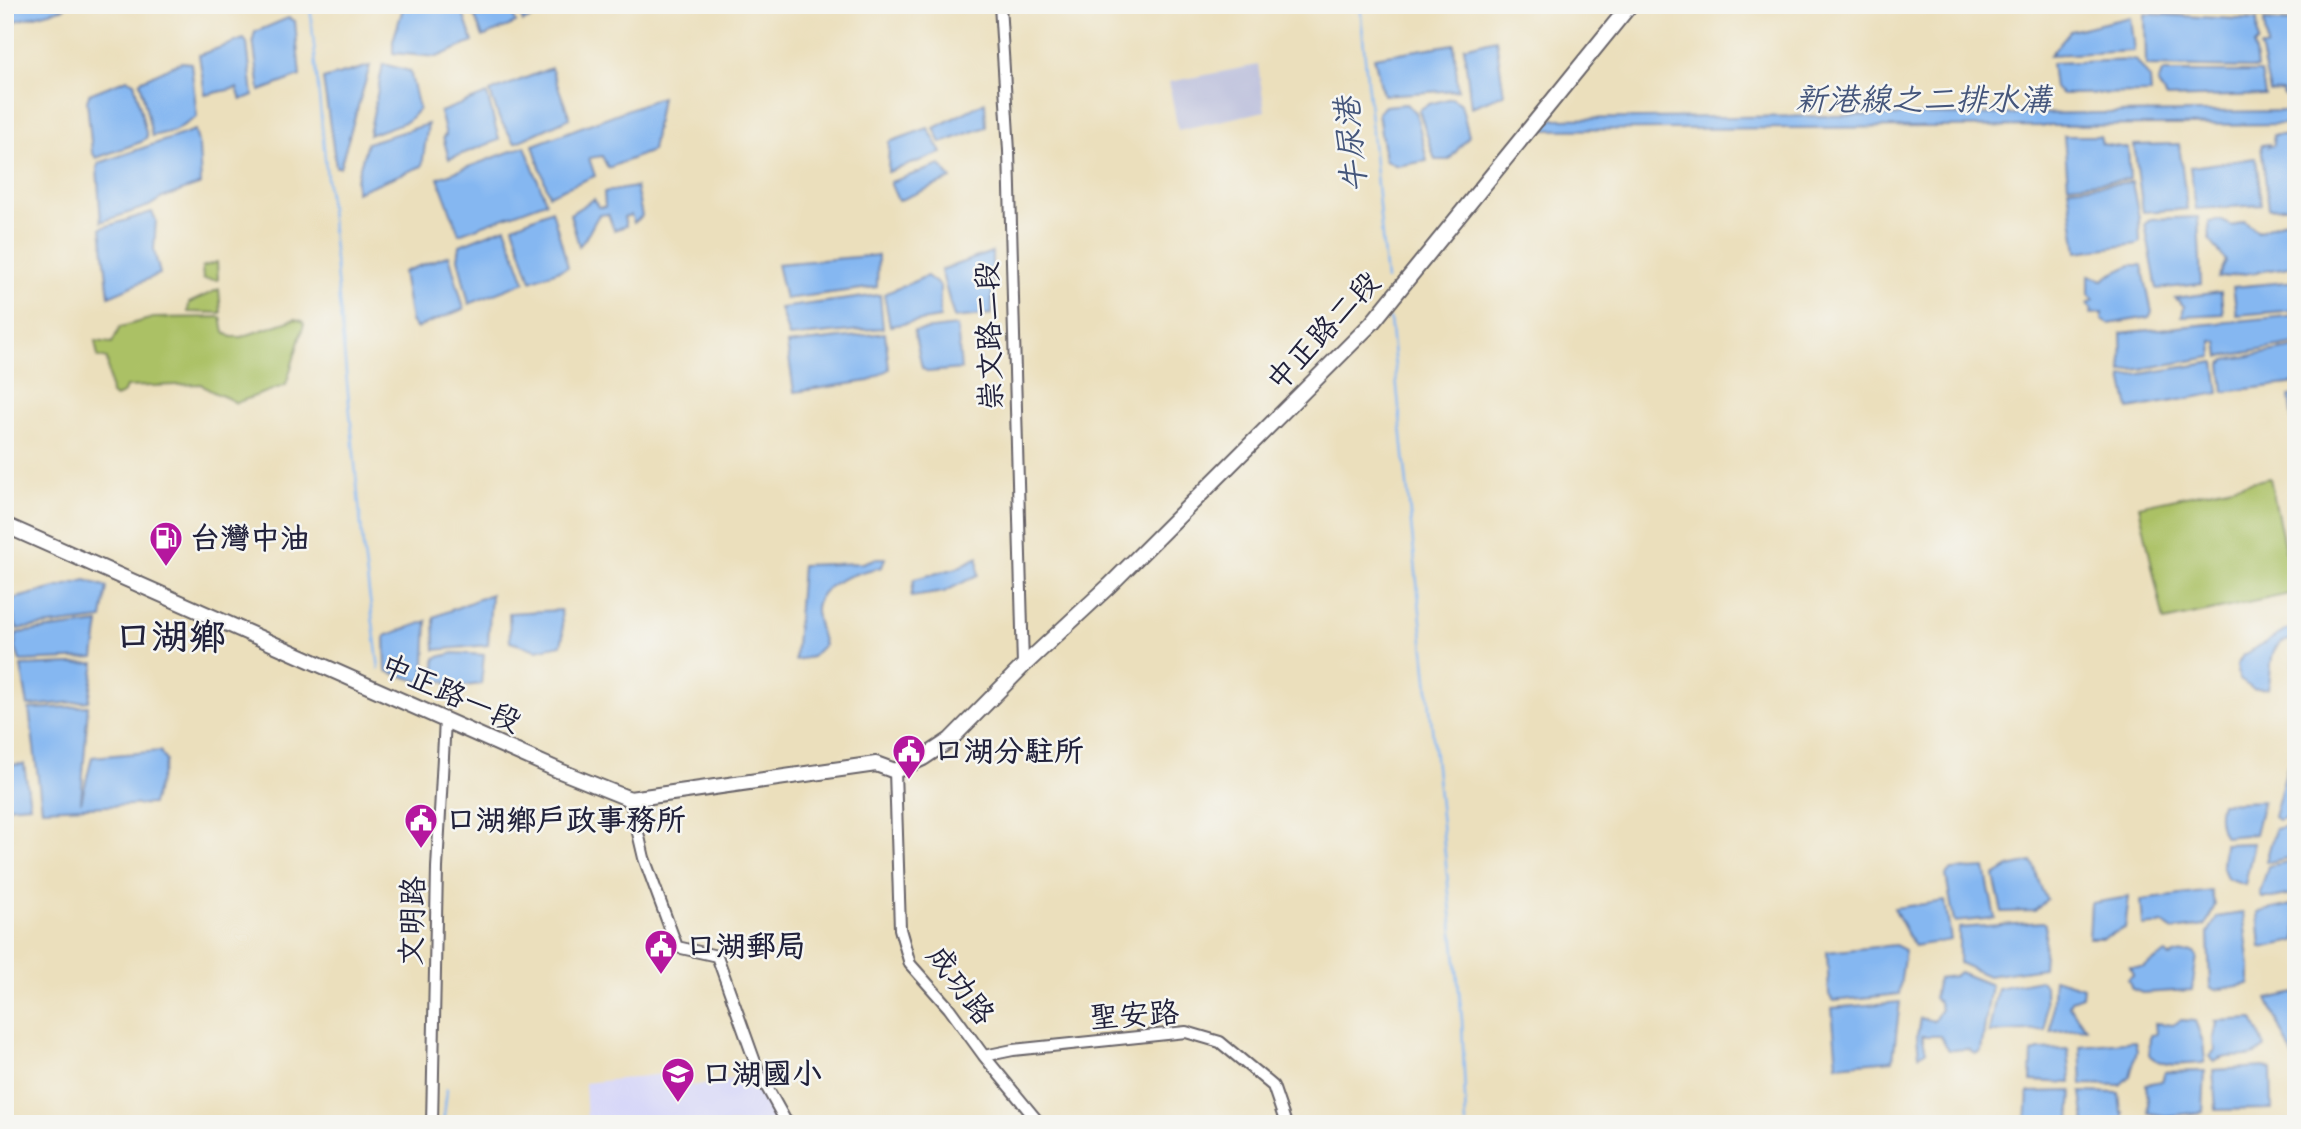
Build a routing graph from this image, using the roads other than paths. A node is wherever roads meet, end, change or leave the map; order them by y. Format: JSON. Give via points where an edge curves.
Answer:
{"nodes":[{"id":1,"x":1000,"y":5,"type":"edge"},
{"id":2,"x":1630,"y":5,"type":"edge"},
{"id":3,"x":5,"y":525,"type":"edge"},
{"id":4,"x":1023,"y":666,"type":"junction"},
{"id":5,"x":445,"y":720,"type":"junction"},
{"id":6,"x":895,"y":771,"type":"junction"},
{"id":7,"x":630,"y":799,"type":"junction"},
{"id":8,"x":984,"y":1056,"type":"junction"},
{"id":9,"x":432,"y":1124,"type":"edge"},
{"id":10,"x":790,"y":1124,"type":"edge"},
{"id":11,"x":1040,"y":1124,"type":"edge"},
{"id":12,"x":1286,"y":1124,"type":"edge"}],
"edges":[{"from":1,"to":4,"type":"street","name":"崇文路二段","via":[[1009,151]]},
{"from":2,"to":4,"type":"main road","name":"中正路二段","via":[[1371,323]]},
{"from":3,"to":5,"type":"main road","name":"中正路一段"},
{"from":4,"to":6,"type":"main road","name":"中正路二段","via":[[950,740]]},
{"from":5,"to":7,"type":"main road","name":"中正路一段"},
{"from":5,"to":9,"type":"street","name":"文明路"},
{"from":6,"to":7,"type":"main road","via":[[876,764]]},
{"from":6,"to":8,"type":"street","name":"成功路","via":[[900,929],[905,951]]},
{"from":7,"to":10,"type":"street","via":[[644,858],[677,947],[717,956],[760,1073]]},
{"from":8,"to":11,"type":"street","name":"成功路"},
{"from":8,"to":12,"type":"street","name":"聖安路","via":[[1186,1032],[1220,1042],[1273,1086]]}]}
